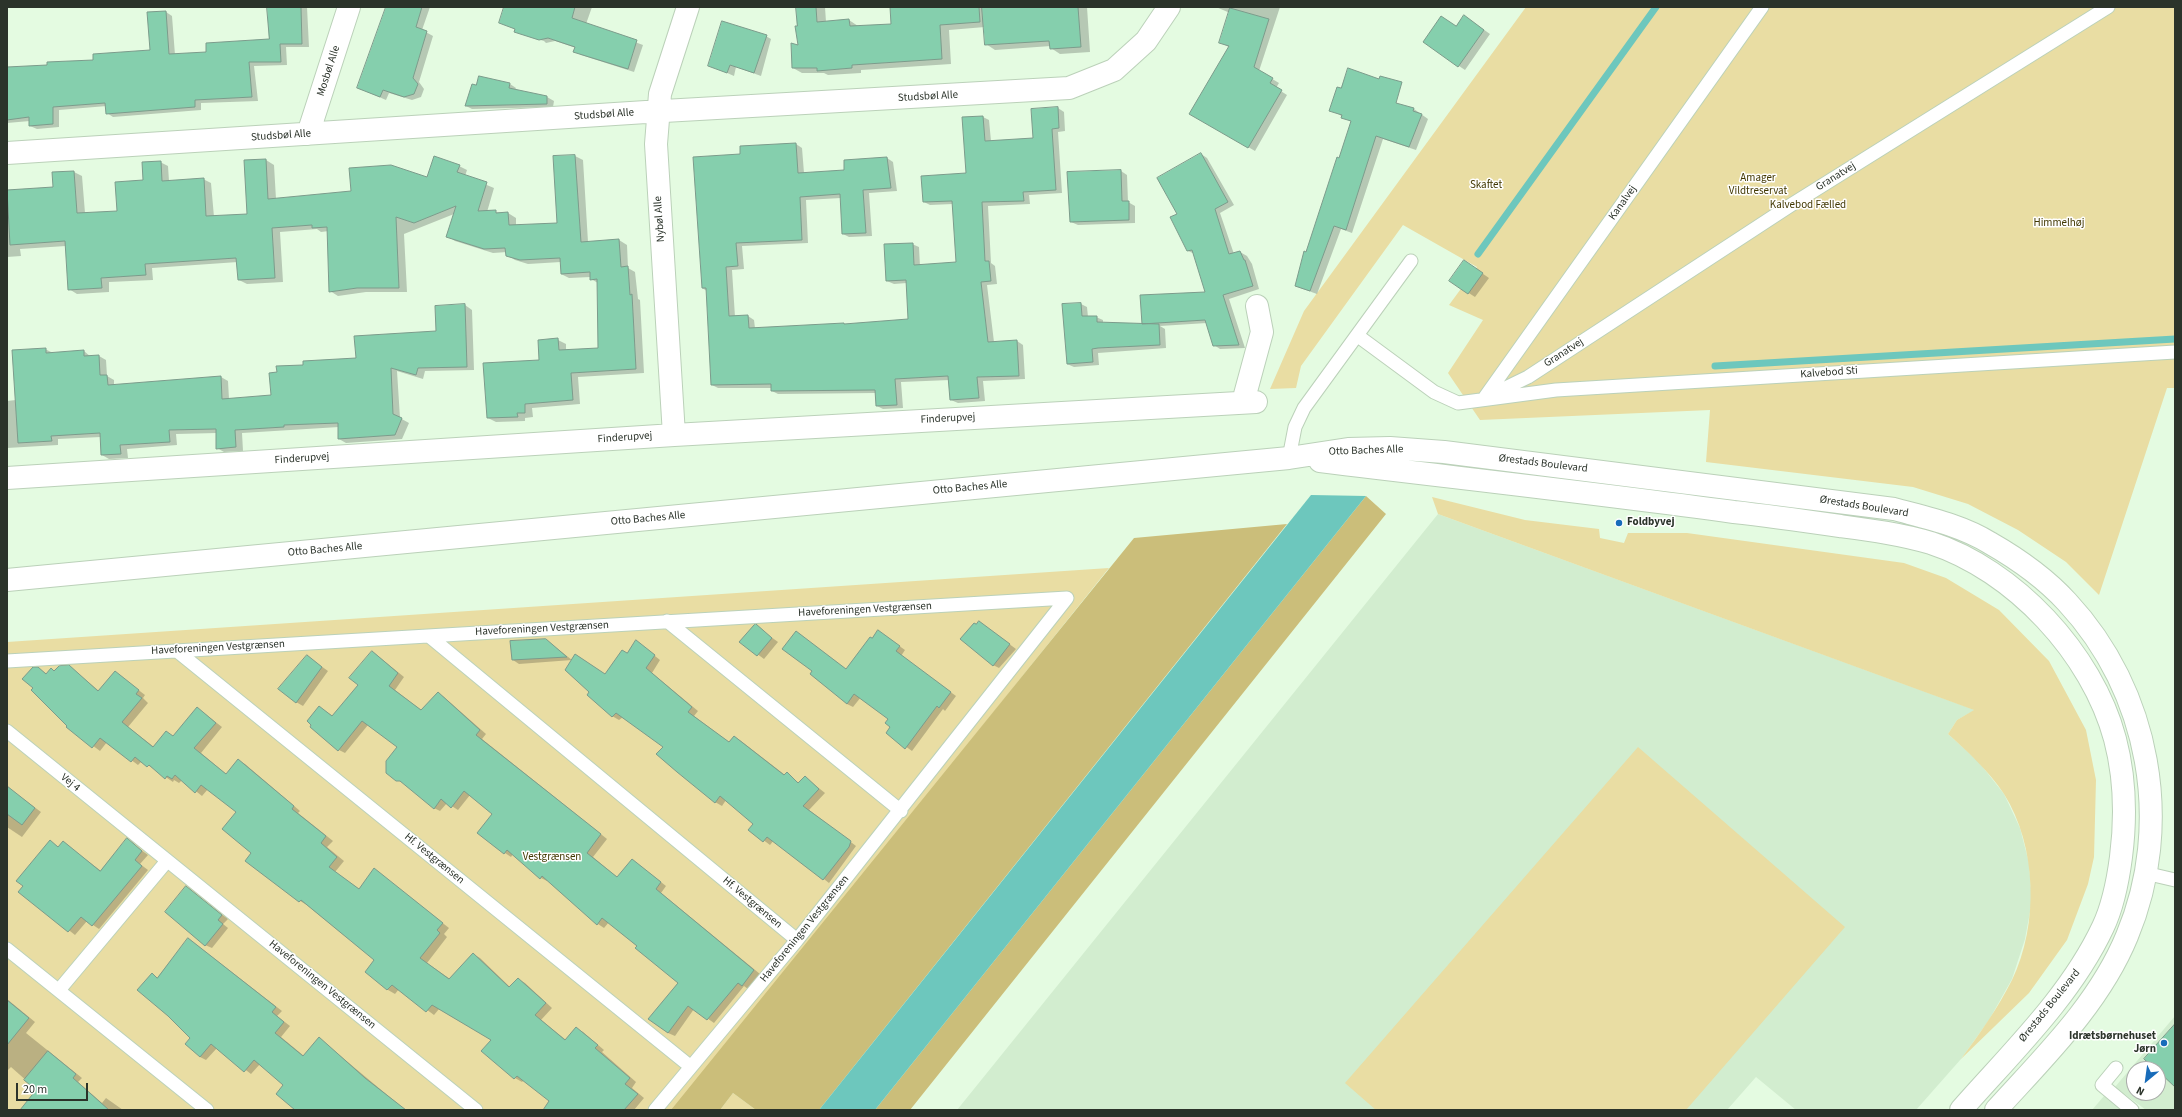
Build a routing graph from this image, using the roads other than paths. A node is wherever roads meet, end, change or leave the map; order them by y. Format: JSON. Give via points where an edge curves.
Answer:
{"nodes":[{"id":1,"x":349,"y":7,"type":"edge"},
{"id":2,"x":688,"y":7,"type":"edge"},
{"id":3,"x":1169,"y":7,"type":"edge"},
{"id":4,"x":1762,"y":7,"type":"edge"},
{"id":5,"x":2108,"y":7,"type":"edge"},
{"id":6,"x":659,"y":112,"type":"junction"},
{"id":7,"x":308,"y":134,"type":"junction"},
{"id":8,"x":7,"y":153,"type":"edge"},
{"id":9,"x":1411,"y":261,"type":"dead end"},
{"id":10,"x":1257,"y":306,"type":"dead end"},
{"id":11,"x":1358,"y":336,"type":"junction"},
{"id":12,"x":2175,"y":352,"type":"edge"},
{"id":13,"x":1484,"y":399,"type":"junction"},
{"id":14,"x":674,"y":435,"type":"junction"},
{"id":15,"x":1444,"y":452,"type":"joint"},
{"id":16,"x":1289,"y":458,"type":"junction"},
{"id":17,"x":1430,"y":474,"type":"joint"},
{"id":18,"x":7,"y":478,"type":"edge"},
{"id":19,"x":7,"y":580,"type":"edge"},
{"id":20,"x":667,"y":622,"type":"junction"},
{"id":21,"x":429,"y":636,"type":"junction"},
{"id":22,"x":177,"y":651,"type":"junction"},
{"id":23,"x":7,"y":661,"type":"edge"},
{"id":24,"x":7,"y":731,"type":"edge"},
{"id":25,"x":901,"y":811,"type":"junction"},
{"id":26,"x":134,"y":834,"type":"joint"},
{"id":27,"x":167,"y":861,"type":"junction"},
{"id":28,"x":2145,"y":873,"type":"junction"},
{"id":29,"x":2175,"y":880,"type":"edge"},
{"id":30,"x":797,"y":940,"type":"junction"},
{"id":31,"x":7,"y":949,"type":"edge"},
{"id":32,"x":59,"y":990,"type":"junction"},
{"id":33,"x":691,"y":1067,"type":"junction"},
{"id":34,"x":2116,"y":1068,"type":"dead end"},
{"id":35,"x":207,"y":1110,"type":"edge"},
{"id":36,"x":476,"y":1110,"type":"edge"},
{"id":37,"x":655,"y":1110,"type":"edge"},
{"id":38,"x":1961,"y":1110,"type":"edge"},
{"id":39,"x":1996,"y":1110,"type":"edge"},
{"id":40,"x":2132,"y":1110,"type":"edge"}],
"edges":[{"from":1,"to":7,"type":"street","name":"Mosbøl Alle"},
{"from":2,"to":6,"type":"street","name":"Nybøl Alle","via":[[660,94]]},
{"from":3,"to":6,"type":"street","name":"Studsbøl Alle","via":[[1146,41],[1114,70],[1069,88]]},
{"from":4,"to":13,"type":"lane","name":"Kanalvej"},
{"from":5,"to":13,"type":"lane","name":"Granatvej","via":[[1791,205],[1528,377]]},
{"from":6,"to":7,"type":"street","name":"Studsbøl Alle"},
{"from":6,"to":14,"type":"street","name":"Nybøl Alle","via":[[656,144]]},
{"from":7,"to":8,"type":"street","name":"Studsbøl Alle"},
{"from":9,"to":11,"type":"lane"},
{"from":10,"to":14,"type":"street","name":"Finderupvej","via":[[1262,332],[1249,402]]},
{"from":11,"to":13,"type":"lane","name":"Kalvebod Sti","via":[[1434,392],[1458,403]]},
{"from":11,"to":16,"type":"lane","via":[[1304,408],[1295,427]]},
{"from":12,"to":13,"type":"lane","name":"Kalvebod Sti","via":[[1556,390]]},
{"from":14,"to":18,"type":"street","name":"Finderupvej"},
{"from":15,"to":16,"type":"street","name":"Otto Baches Alle","via":[[1390,448],[1348,450]]},
{"from":15,"to":28,"type":"street","name":"Ørestads Boulevard","via":[[1894,509],[1942,522],[1988,542],[2030,568],[2067,602],[2098,641],[2123,684],[2140,730],[2150,779],[2151,833]]},
{"from":16,"to":17,"type":"street","name":"Otto Baches Alle"},
{"from":16,"to":19,"type":"street","name":"Otto Baches Alle"},
{"from":17,"to":38,"type":"street","name":"Ørestads Boulevard","via":[[1889,532],[1932,544],[1976,563],[2014,588],[2049,622],[2077,659],[2098,696],[2114,737],[2122,781],[2124,829],[2118,877],[2104,925],[2081,968],[2051,1008]]},
{"from":20,"to":21,"type":"lane","name":"Haveforeningen Vestgrænsen"},
{"from":20,"to":25,"type":"lane"},
{"from":20,"to":25,"type":"lane","name":"Haveforeningen Vestgrænsen","via":[[1067,598]]},
{"from":21,"to":22,"type":"lane","name":"Haveforeningen Vestgrænsen"},
{"from":21,"to":30,"type":"lane","name":"Hf. Vestgrænsen"},
{"from":22,"to":23,"type":"lane","name":"Haveforeningen Vestgrænsen"},
{"from":22,"to":33,"type":"lane","name":"Hf. Vestgrænsen"},
{"from":24,"to":26,"type":"lane","name":"Vej 4"},
{"from":25,"to":30,"type":"lane","name":"Haveforeningen Vestgrænsen"},
{"from":26,"to":27,"type":"lane","name":"Haveforeningen Vestgrænsen"},
{"from":27,"to":32,"type":"lane"},
{"from":27,"to":36,"type":"lane","name":"Haveforeningen Vestgrænsen"},
{"from":28,"to":29,"type":"lane"},
{"from":28,"to":39,"type":"street","name":"Ørestads Boulevard","via":[[2144,886],[2127,937],[2102,984],[2069,1029]]},
{"from":30,"to":33,"type":"lane","name":"Haveforeningen Vestgrænsen"},
{"from":31,"to":32,"type":"lane"},
{"from":32,"to":35,"type":"lane"},
{"from":33,"to":37,"type":"lane","name":"Haveforeningen Vestgrænsen"},
{"from":34,"to":40,"type":"lane","via":[[2102,1085]]}]}
